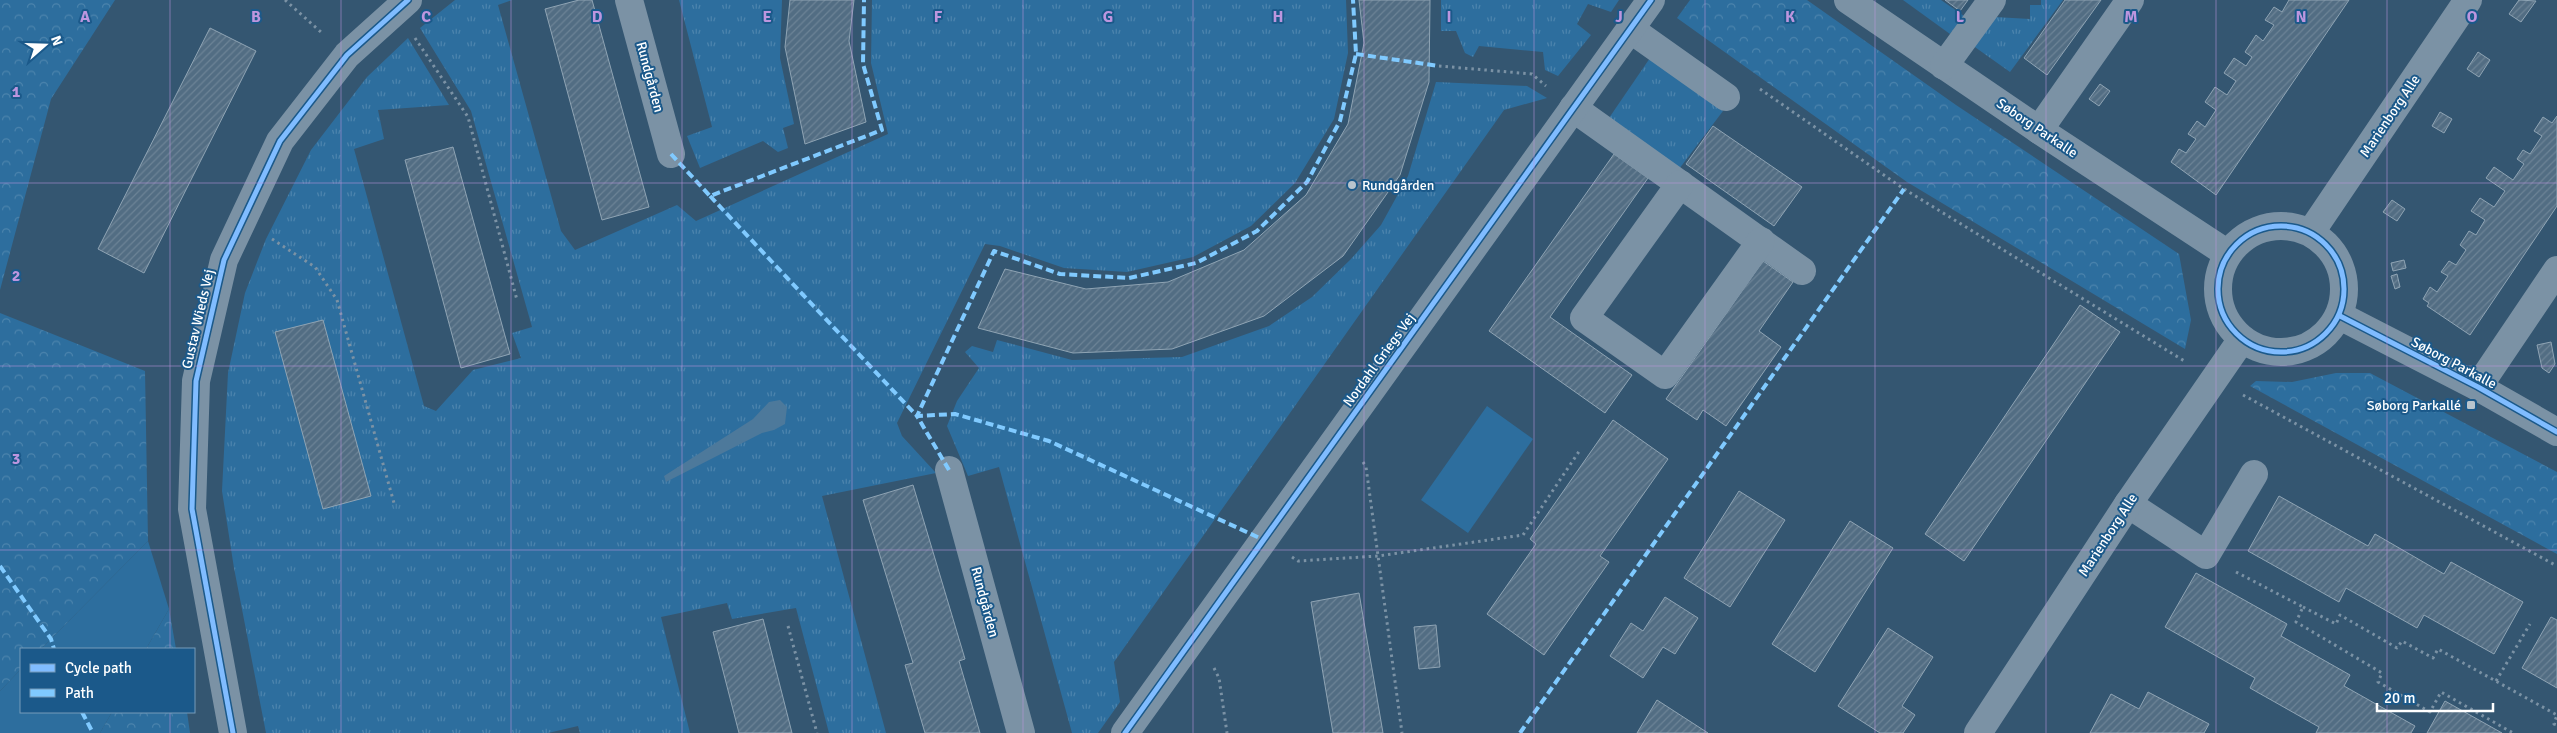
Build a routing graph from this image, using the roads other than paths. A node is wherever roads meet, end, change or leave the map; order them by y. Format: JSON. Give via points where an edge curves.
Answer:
{"nodes":[{"id":1,"x":630,"y":0,"type":"edge"},
{"id":2,"x":1651,"y":0,"type":"edge"},
{"id":3,"x":1848,"y":0,"type":"edge"},
{"id":4,"x":1992,"y":0,"type":"edge"},
{"id":5,"x":2130,"y":0,"type":"edge"},
{"id":6,"x":2468,"y":0,"type":"edge"},
{"id":7,"x":402,"y":5,"type":"edge"},
{"id":8,"x":1630,"y":29,"type":"junction"},
{"id":9,"x":1944,"y":66,"type":"junction"},
{"id":10,"x":1726,"y":97,"type":"dead end"},
{"id":11,"x":1573,"y":108,"type":"junction"},
{"id":12,"x":2039,"y":130,"type":"junction"},
{"id":13,"x":671,"y":154,"type":"dead end"},
{"id":14,"x":1680,"y":184,"type":"junction"},
{"id":15,"x":2312,"y":232,"type":"junction"},
{"id":16,"x":1761,"y":241,"type":"junction"},
{"id":17,"x":2228,"y":254,"type":"junction"},
{"id":18,"x":2557,"y":270,"type":"edge"},
{"id":19,"x":1802,"y":271,"type":"dead end"},
{"id":20,"x":2340,"y":316,"type":"junction"},
{"id":21,"x":2242,"y":339,"type":"junction"},
{"id":22,"x":2478,"y":387,"type":"junction"},
{"id":23,"x":2557,"y":432,"type":"edge"},
{"id":24,"x":949,"y":470,"type":"dead end"},
{"id":25,"x":2254,"y":474,"type":"dead end"},
{"id":26,"x":2128,"y":504,"type":"junction"},
{"id":27,"x":233,"y":733,"type":"edge"},
{"id":28,"x":1021,"y":733,"type":"edge"},
{"id":29,"x":1125,"y":733,"type":"edge"},
{"id":30,"x":1978,"y":733,"type":"edge"}],
"edges":[{"from":1,"to":13,"type":"street","name":"Rundgården"},
{"from":2,"to":8,"type":"street","name":"Nordahl Griegs Vej"},
{"from":3,"to":9,"type":"street","name":"Søborg Parkalle"},
{"from":4,"to":9,"type":"street"},
{"from":5,"to":12,"type":"street"},
{"from":6,"to":15,"type":"street","name":"Marienborg Alle"},
{"from":7,"to":27,"type":"street","name":"Gustav Wieds Vej","via":[[347,55],[280,141],[224,260],[196,381],[192,509]]},
{"from":8,"to":10,"type":"street"},
{"from":8,"to":11,"type":"street","name":"Nordahl Griegs Vej"},
{"from":9,"to":12,"type":"street","name":"Søborg Parkalle"},
{"from":11,"to":14,"type":"street"},
{"from":11,"to":29,"type":"street","name":"Nordahl Griegs Vej"},
{"from":12,"to":17,"type":"street","name":"Søborg Parkalle"},
{"from":14,"to":16,"type":"street"},
{"from":14,"to":16,"type":"street","via":[[1584,318],[1664,375]]},
{"from":15,"to":17,"type":"street","via":[[2288,225],[2265,226],[2244,237]]},
{"from":15,"to":20,"type":"street","via":[[2330,247],[2342,268],[2346,292]]},
{"from":16,"to":19,"type":"street"},
{"from":17,"to":21,"type":"street","via":[[2218,276],[2218,300],[2226,322]]},
{"from":18,"to":22,"type":"street","name":"Søborg Parkalle"},
{"from":20,"to":21,"type":"street","via":[[2323,338],[2297,351],[2268,352]]},
{"from":20,"to":22,"type":"street","name":"Søborg Parkalle"},
{"from":21,"to":26,"type":"street","name":"Marienborg Alle"},
{"from":22,"to":23,"type":"street","name":"Søborg Parkalle"},
{"from":24,"to":28,"type":"street","name":"Rundgården"},
{"from":25,"to":26,"type":"street","via":[[2206,555]]},
{"from":26,"to":30,"type":"street","name":"Marienborg Alle"}]}
